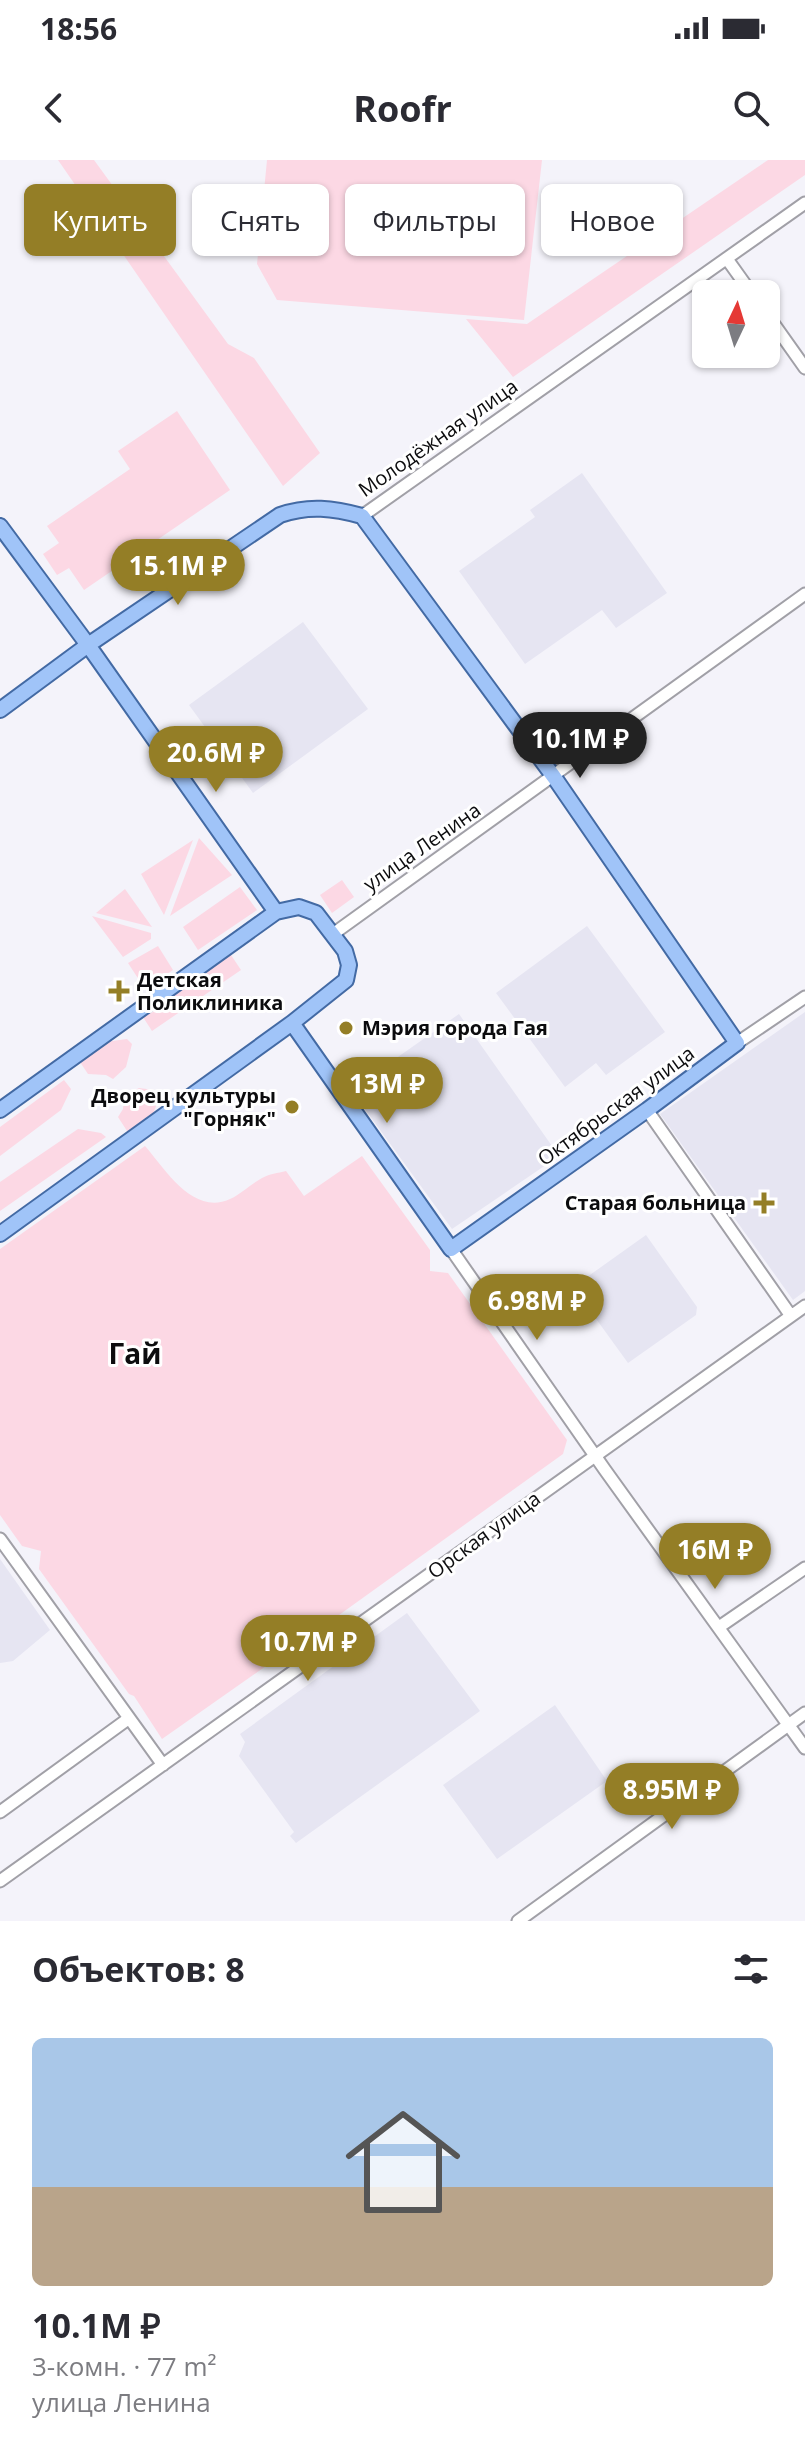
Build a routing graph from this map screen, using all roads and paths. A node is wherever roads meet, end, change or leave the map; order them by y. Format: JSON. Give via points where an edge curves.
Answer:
{"nodes":[{"id":1,"x":805,"y":203,"type":"edge"},
{"id":2,"x":727,"y":259,"type":"junction"},
{"id":3,"x":742,"y":280,"type":"edge"},
{"id":4,"x":780,"y":333,"type":"edge"},
{"id":5,"x":805,"y":368,"type":"edge"},
{"id":6,"x":362,"y":516,"type":"junction"},
{"id":7,"x":0,"y":526,"type":"edge"},
{"id":8,"x":805,"y":594,"type":"edge"},
{"id":9,"x":88,"y":645,"type":"junction"},
{"id":10,"x":0,"y":710,"type":"edge"},
{"id":11,"x":554,"y":777,"type":"junction"},
{"id":12,"x":276,"y":912,"type":"junction"},
{"id":13,"x":333,"y":934,"type":"junction"},
{"id":14,"x":805,"y":997,"type":"edge"},
{"id":15,"x":292,"y":1023,"type":"junction"},
{"id":16,"x":737,"y":1043,"type":"junction"},
{"id":17,"x":0,"y":1110,"type":"edge"},
{"id":18,"x":647,"y":1110,"type":"junction"},
{"id":19,"x":0,"y":1234,"type":"edge"},
{"id":20,"x":451,"y":1249,"type":"junction"},
{"id":21,"x":805,"y":1306,"type":"edge"},
{"id":22,"x":791,"y":1316,"type":"junction"},
{"id":23,"x":595,"y":1456,"type":"junction"},
{"id":24,"x":0,"y":1539,"type":"edge"},
{"id":25,"x":805,"y":1568,"type":"edge"},
{"id":26,"x":719,"y":1627,"type":"junction"},
{"id":27,"x":805,"y":1713,"type":"edge"},
{"id":28,"x":128,"y":1719,"type":"junction"},
{"id":29,"x":788,"y":1725,"type":"junction"},
{"id":30,"x":805,"y":1748,"type":"edge"},
{"id":31,"x":163,"y":1765,"type":"junction"},
{"id":32,"x":0,"y":1812,"type":"edge"},
{"id":33,"x":0,"y":1881,"type":"edge"},
{"id":34,"x":518,"y":1921,"type":"edge"}],
"edges":[{"from":1,"to":2,"type":"street","name":"Молодёжная улица"},
{"from":2,"to":3,"type":"street"},
{"from":2,"to":6,"type":"street","name":"Молодёжная улица"},
{"from":4,"to":5,"type":"street"},
{"from":6,"to":9,"type":"main road","name":"Молодёжная улица","via":[[319,507],[280,515]]},
{"from":6,"to":11,"type":"main road"},
{"from":7,"to":9,"type":"main road"},
{"from":8,"to":11,"type":"street","name":"улица Ленина"},
{"from":9,"to":10,"type":"main road","name":"Молодёжная улица"},
{"from":9,"to":12,"type":"main road"},
{"from":11,"to":13,"type":"street","name":"улица Ленина"},
{"from":11,"to":16,"type":"main road"},
{"from":12,"to":13,"type":"main road","via":[[309,909]]},
{"from":12,"to":17,"type":"main road"},
{"from":13,"to":15,"type":"main road","via":[[348,960],[346,980]]},
{"from":14,"to":16,"type":"street","name":"Октябрьская улица"},
{"from":15,"to":19,"type":"main road"},
{"from":15,"to":20,"type":"main road"},
{"from":16,"to":18,"type":"main road","name":"Октябрьская улица"},
{"from":18,"to":20,"type":"main road","name":"Октябрьская улица"},
{"from":18,"to":22,"type":"street"},
{"from":20,"to":23,"type":"street"},
{"from":21,"to":22,"type":"street","name":"Орская улица"},
{"from":22,"to":23,"type":"street","name":"Орская улица"},
{"from":23,"to":26,"type":"street"},
{"from":23,"to":31,"type":"street","name":"Орская улица"},
{"from":24,"to":28,"type":"street"},
{"from":25,"to":26,"type":"street"},
{"from":26,"to":29,"type":"street"},
{"from":27,"to":29,"type":"street"},
{"from":28,"to":31,"type":"street"},
{"from":28,"to":32,"type":"street"},
{"from":29,"to":30,"type":"street"},
{"from":29,"to":34,"type":"street"},
{"from":31,"to":33,"type":"street","name":"Орская улица"}]}
